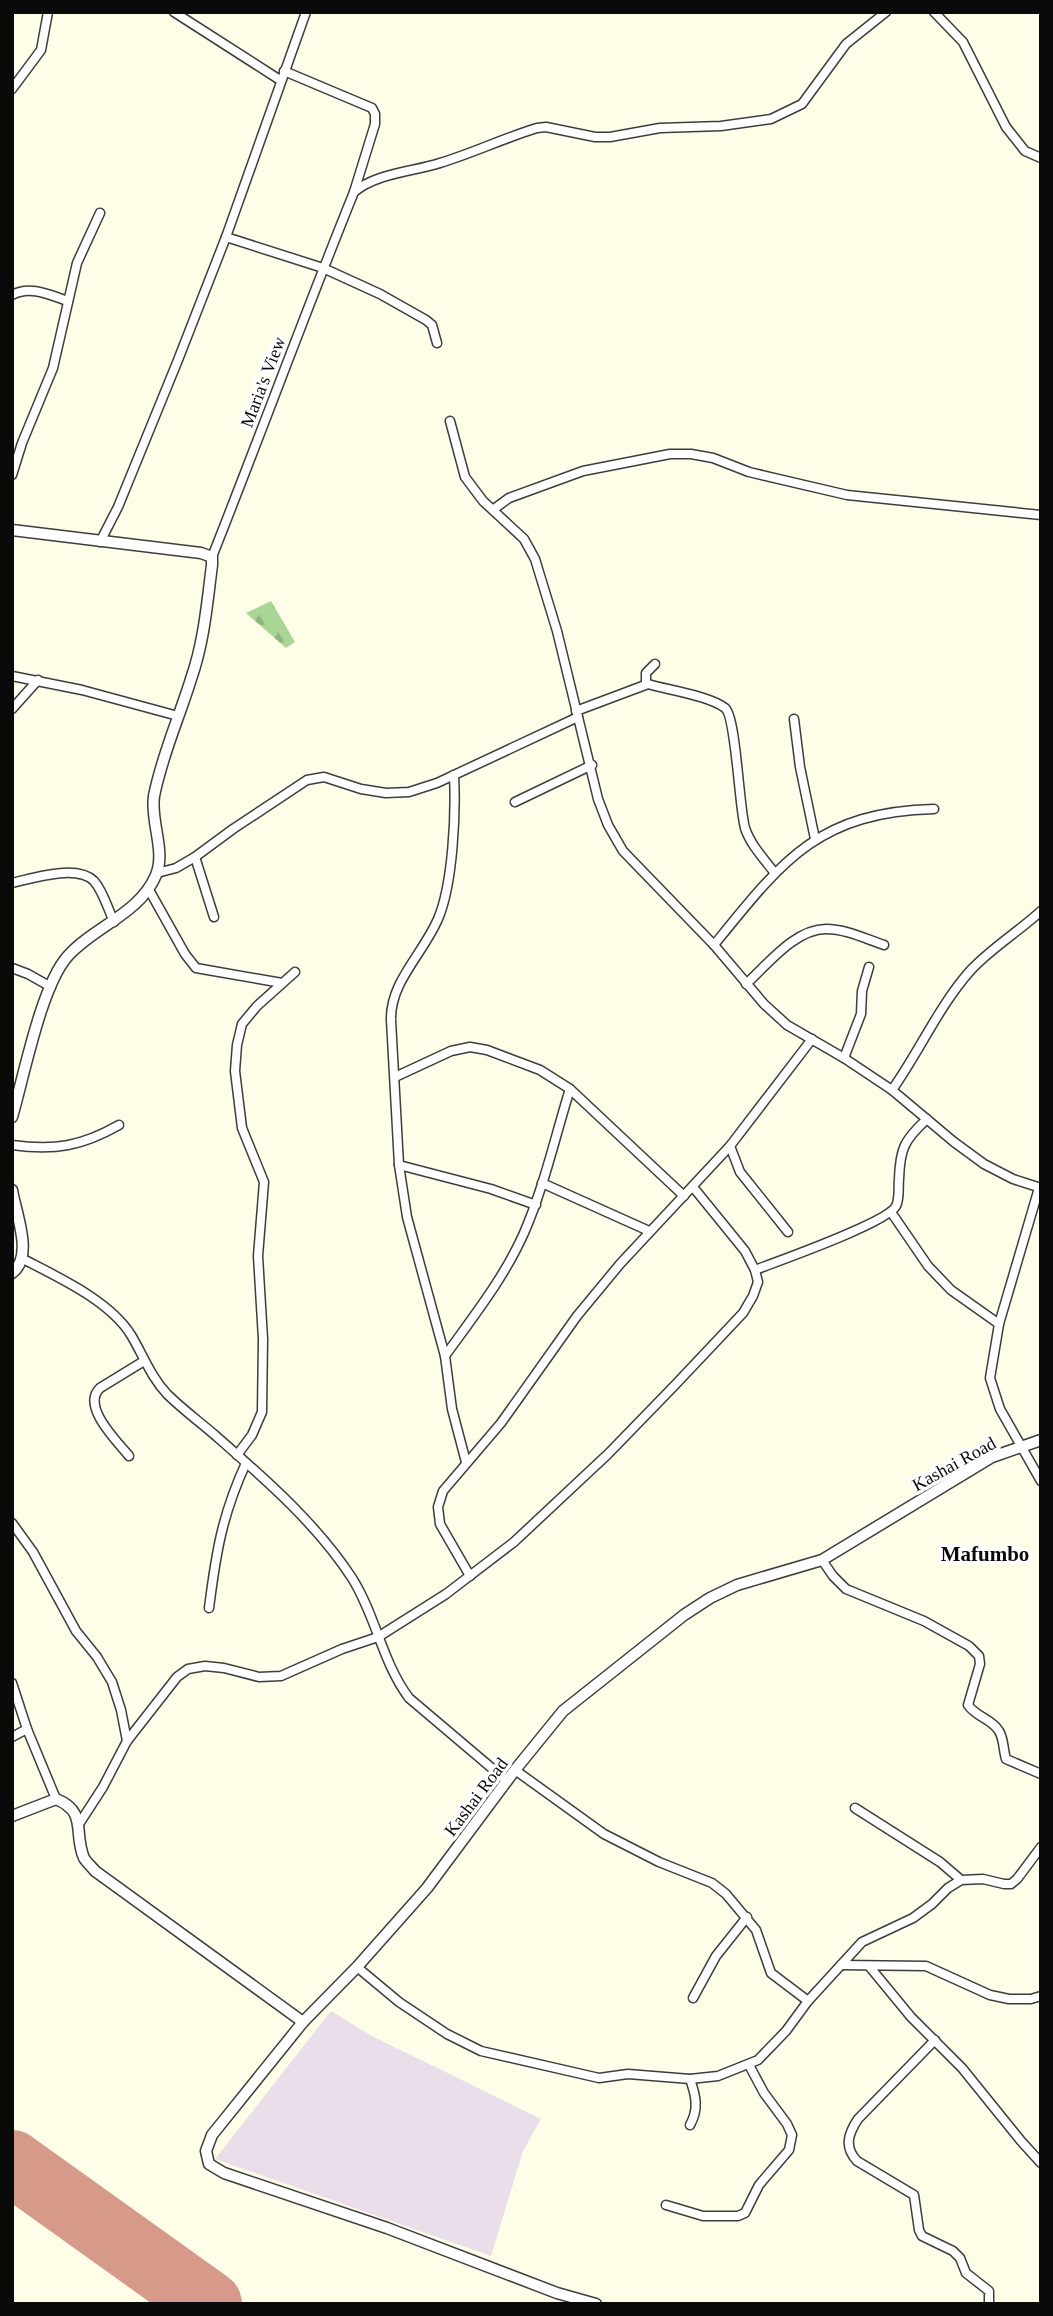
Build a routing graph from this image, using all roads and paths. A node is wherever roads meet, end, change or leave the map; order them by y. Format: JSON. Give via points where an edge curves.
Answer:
{"nodes":[{"id":1,"x":48,"y":12,"type":"edge"},
{"id":2,"x":174,"y":12,"type":"edge"},
{"id":3,"x":306,"y":12,"type":"edge"},
{"id":4,"x":886,"y":12,"type":"edge"},
{"id":5,"x":934,"y":12,"type":"edge"},
{"id":6,"x":284,"y":71,"type":"junction"},
{"id":7,"x":280,"y":80,"type":"junction"},
{"id":8,"x":12,"y":89,"type":"edge"},
{"id":9,"x":1041,"y":158,"type":"edge"},
{"id":10,"x":354,"y":192,"type":"junction"},
{"id":11,"x":100,"y":213,"type":"dead end"},
{"id":12,"x":226,"y":237,"type":"junction"},
{"id":13,"x":323,"y":268,"type":"junction"},
{"id":14,"x":12,"y":295,"type":"edge"},
{"id":15,"x":68,"y":301,"type":"junction"},
{"id":16,"x":437,"y":343,"type":"dead end"},
{"id":17,"x":450,"y":421,"type":"dead end"},
{"id":18,"x":12,"y":475,"type":"edge"},
{"id":19,"x":494,"y":509,"type":"junction"},
{"id":20,"x":1041,"y":515,"type":"edge"},
{"id":21,"x":12,"y":530,"type":"edge"},
{"id":22,"x":100,"y":542,"type":"junction"},
{"id":23,"x":212,"y":557,"type":"junction"},
{"id":24,"x":655,"y":664,"type":"dead end"},
{"id":25,"x":12,"y":676,"type":"edge"},
{"id":26,"x":38,"y":680,"type":"junction"},
{"id":27,"x":648,"y":684,"type":"junction"},
{"id":28,"x":12,"y":709,"type":"edge"},
{"id":29,"x":577,"y":714,"type":"junction"},
{"id":30,"x":178,"y":716,"type":"junction"},
{"id":31,"x":794,"y":719,"type":"dead end"},
{"id":32,"x":592,"y":765,"type":"junction"},
{"id":33,"x":454,"y":775,"type":"junction"},
{"id":34,"x":515,"y":802,"type":"dead end"},
{"id":35,"x":934,"y":810,"type":"dead end"},
{"id":36,"x":815,"y":839,"type":"junction"},
{"id":37,"x":195,"y":857,"type":"junction"},
{"id":38,"x":775,"y":872,"type":"junction"},
{"id":39,"x":157,"y":873,"type":"junction"},
{"id":40,"x":12,"y":883,"type":"edge"},
{"id":41,"x":148,"y":888,"type":"junction"},
{"id":42,"x":1041,"y":911,"type":"edge"},
{"id":43,"x":214,"y":917,"type":"dead end"},
{"id":44,"x":114,"y":922,"type":"junction"},
{"id":45,"x":714,"y":945,"type":"junction"},
{"id":46,"x":884,"y":945,"type":"dead end"},
{"id":47,"x":869,"y":967,"type":"dead end"},
{"id":48,"x":12,"y":968,"type":"edge"},
{"id":49,"x":295,"y":972,"type":"dead end"},
{"id":50,"x":282,"y":983,"type":"junction"},
{"id":51,"x":746,"y":984,"type":"junction"},
{"id":52,"x":51,"y":987,"type":"junction"},
{"id":53,"x":812,"y":1039,"type":"junction"},
{"id":54,"x":844,"y":1058,"type":"junction"},
{"id":55,"x":395,"y":1077,"type":"junction"},
{"id":56,"x":570,"y":1089,"type":"junction"},
{"id":57,"x":892,"y":1090,"type":"junction"},
{"id":58,"x":12,"y":1117,"type":"edge"},
{"id":59,"x":927,"y":1119,"type":"junction"},
{"id":60,"x":119,"y":1125,"type":"dead end"},
{"id":61,"x":12,"y":1145,"type":"edge"},
{"id":62,"x":730,"y":1146,"type":"junction"},
{"id":63,"x":399,"y":1165,"type":"junction"},
{"id":64,"x":542,"y":1183,"type":"junction"},
{"id":65,"x":694,"y":1186,"type":"junction"},
{"id":66,"x":1040,"y":1188,"type":"edge"},
{"id":67,"x":12,"y":1190,"type":"edge"},
{"id":68,"x":684,"y":1196,"type":"junction"},
{"id":69,"x":536,"y":1205,"type":"junction"},
{"id":70,"x":891,"y":1212,"type":"junction"},
{"id":71,"x":649,"y":1231,"type":"junction"},
{"id":72,"x":788,"y":1232,"type":"dead end"},
{"id":73,"x":23,"y":1259,"type":"junction"},
{"id":74,"x":755,"y":1270,"type":"junction"},
{"id":75,"x":12,"y":1273,"type":"edge"},
{"id":76,"x":999,"y":1324,"type":"junction"},
{"id":77,"x":444,"y":1356,"type":"junction"},
{"id":78,"x":144,"y":1361,"type":"junction"},
{"id":79,"x":1041,"y":1440,"type":"edge"},
{"id":80,"x":1020,"y":1448,"type":"junction"},
{"id":81,"x":237,"y":1455,"type":"junction"},
{"id":82,"x":129,"y":1456,"type":"dead end"},
{"id":83,"x":467,"y":1462,"type":"junction"},
{"id":84,"x":246,"y":1463,"type":"junction"},
{"id":85,"x":1041,"y":1481,"type":"edge"},
{"id":86,"x":12,"y":1523,"type":"edge"},
{"id":87,"x":822,"y":1560,"type":"junction"},
{"id":88,"x":470,"y":1576,"type":"junction"},
{"id":89,"x":209,"y":1608,"type":"dead end"},
{"id":90,"x":378,"y":1637,"type":"junction"},
{"id":91,"x":12,"y":1684,"type":"edge"},
{"id":92,"x":27,"y":1729,"type":"junction"},
{"id":93,"x":12,"y":1737,"type":"edge"},
{"id":94,"x":127,"y":1741,"type":"junction"},
{"id":95,"x":514,"y":1770,"type":"junction"},
{"id":96,"x":1041,"y":1774,"type":"edge"},
{"id":97,"x":507,"y":1780,"type":"junction"},
{"id":98,"x":56,"y":1799,"type":"junction"},
{"id":99,"x":855,"y":1808,"type":"dead end"},
{"id":100,"x":12,"y":1816,"type":"edge"},
{"id":101,"x":79,"y":1824,"type":"junction"},
{"id":102,"x":1041,"y":1847,"type":"edge"},
{"id":103,"x":961,"y":1880,"type":"junction"},
{"id":104,"x":747,"y":1917,"type":"junction"},
{"id":105,"x":841,"y":1965,"type":"junction"},
{"id":106,"x":869,"y":1966,"type":"junction"},
{"id":107,"x":357,"y":1967,"type":"junction"},
{"id":108,"x":1041,"y":1996,"type":"edge"},
{"id":109,"x":693,"y":1998,"type":"dead end"},
{"id":110,"x":808,"y":2001,"type":"junction"},
{"id":111,"x":303,"y":2022,"type":"junction"},
{"id":112,"x":935,"y":2040,"type":"junction"},
{"id":113,"x":749,"y":2065,"type":"junction"},
{"id":114,"x":690,"y":2079,"type":"junction"},
{"id":115,"x":691,"y":2125,"type":"dead end"},
{"id":116,"x":1041,"y":2162,"type":"edge"},
{"id":117,"x":666,"y":2206,"type":"dead end"},
{"id":118,"x":596,"y":2304,"type":"edge"},
{"id":119,"x":989,"y":2304,"type":"edge"}],
"edges":[{"from":1,"to":8,"type":"street","via":[[41,50]]},
{"from":2,"to":7,"type":"street"},
{"from":3,"to":6,"type":"street"},
{"from":4,"to":10,"type":"street","via":[[846,44],[802,104],[771,119],[595,138],[537,128],[369,183]]},
{"from":5,"to":9,"type":"street","via":[[962,42],[1006,127],[1025,151]]},
{"from":6,"to":7,"type":"street"},
{"from":6,"to":10,"type":"street","name":"Maria's View","via":[[372,108],[375,124]]},
{"from":7,"to":12,"type":"street"},
{"from":10,"to":13,"type":"street","name":"Maria's View"},
{"from":11,"to":15,"type":"street","via":[[77,263]]},
{"from":12,"to":13,"type":"street"},
{"from":12,"to":22,"type":"street"},
{"from":13,"to":16,"type":"street","via":[[426,320],[432,324]]},
{"from":13,"to":23,"type":"street","name":"Maria's View"},
{"from":14,"to":15,"type":"street","via":[[33,290]]},
{"from":15,"to":18,"type":"street","via":[[53,368]]},
{"from":17,"to":19,"type":"street","via":[[465,477]]},
{"from":19,"to":20,"type":"street","via":[[509,498],[583,471],[691,454],[847,495]]},
{"from":19,"to":29,"type":"street","via":[[524,539],[535,559]]},
{"from":21,"to":22,"type":"street"},
{"from":22,"to":23,"type":"street"},
{"from":23,"to":30,"type":"street","name":"Maria's View","via":[[203,635]]},
{"from":24,"to":27,"type":"street","via":[[646,673]]},
{"from":25,"to":26,"type":"street"},
{"from":26,"to":28,"type":"street"},
{"from":26,"to":30,"type":"street"},
{"from":27,"to":29,"type":"street"},
{"from":27,"to":38,"type":"street","via":[[729,710],[746,830]]},
{"from":29,"to":32,"type":"street"},
{"from":29,"to":33,"type":"street"},
{"from":30,"to":39,"type":"street","name":"Maria's View","via":[[154,799]]},
{"from":31,"to":36,"type":"street"},
{"from":32,"to":34,"type":"street"},
{"from":32,"to":45,"type":"street","via":[[598,799],[623,851]]},
{"from":33,"to":37,"type":"street","via":[[409,792],[386,793],[316,777],[294,787]]},
{"from":33,"to":55,"type":"street","via":[[456,807],[442,910],[391,1008]]},
{"from":35,"to":36,"type":"street","via":[[878,814]]},
{"from":36,"to":38,"type":"street"},
{"from":37,"to":39,"type":"street"},
{"from":37,"to":43,"type":"street"},
{"from":38,"to":45,"type":"street"},
{"from":39,"to":41,"type":"street"},
{"from":40,"to":44,"type":"street","via":[[80,873],[96,884]]},
{"from":41,"to":44,"type":"street"},
{"from":41,"to":50,"type":"street","via":[[196,968]]},
{"from":42,"to":57,"type":"street","via":[[963,980]]},
{"from":44,"to":52,"type":"street","via":[[66,958]]},
{"from":45,"to":51,"type":"street"},
{"from":46,"to":51,"type":"street","via":[[846,932],[812,931],[786,947]]},
{"from":47,"to":54,"type":"street","via":[[861,1014]]},
{"from":48,"to":52,"type":"street"},
{"from":49,"to":50,"type":"street"},
{"from":50,"to":81,"type":"street","via":[[242,1024],[237,1045],[235,1071],[242,1128],[264,1182],[258,1256],[262,1412]]},
{"from":51,"to":53,"type":"street","via":[[787,1025]]},
{"from":52,"to":58,"type":"street"},
{"from":53,"to":54,"type":"street"},
{"from":53,"to":62,"type":"street"},
{"from":54,"to":57,"type":"street"},
{"from":55,"to":56,"type":"street","via":[[470,1047],[540,1070]]},
{"from":55,"to":63,"type":"street"},
{"from":56,"to":64,"type":"street"},
{"from":56,"to":68,"type":"street"},
{"from":57,"to":59,"type":"street"},
{"from":59,"to":66,"type":"street","via":[[984,1164]]},
{"from":59,"to":70,"type":"street","via":[[905,1141],[898,1197]]},
{"from":60,"to":61,"type":"street","via":[[69,1146]]},
{"from":62,"to":65,"type":"street"},
{"from":62,"to":72,"type":"street","via":[[740,1172]]},
{"from":63,"to":69,"type":"street"},
{"from":63,"to":77,"type":"street","via":[[407,1217]]},
{"from":64,"to":69,"type":"street"},
{"from":64,"to":71,"type":"street"},
{"from":65,"to":68,"type":"street"},
{"from":65,"to":74,"type":"street"},
{"from":66,"to":76,"type":"street"},
{"from":67,"to":73,"type":"street"},
{"from":68,"to":71,"type":"street"},
{"from":69,"to":77,"type":"street","via":[[494,1290]]},
{"from":70,"to":74,"type":"street"},
{"from":70,"to":76,"type":"street","via":[[951,1290]]},
{"from":71,"to":83,"type":"street","via":[[577,1316],[501,1423]]},
{"from":73,"to":75,"type":"street"},
{"from":73,"to":78,"type":"street","via":[[104,1307],[131,1335]]},
{"from":74,"to":88,"type":"street","via":[[758,1282],[753,1296],[710,1349],[563,1496]]},
{"from":76,"to":80,"type":"street","via":[[990,1378]]},
{"from":77,"to":83,"type":"street"},
{"from":78,"to":81,"type":"street","via":[[167,1394]]},
{"from":78,"to":82,"type":"street","via":[[100,1388],[92,1400]]},
{"from":79,"to":80,"type":"street","name":"Kashai Road"},
{"from":80,"to":85,"type":"street"},
{"from":80,"to":87,"type":"street","name":"Kashai Road","via":[[992,1457]]},
{"from":81,"to":84,"type":"street"},
{"from":83,"to":88,"type":"street","via":[[443,1491],[438,1517]]},
{"from":84,"to":89,"type":"street","via":[[223,1522]]},
{"from":84,"to":90,"type":"street","via":[[324,1540],[354,1581]]},
{"from":86,"to":94,"type":"street","via":[[112,1682]]},
{"from":87,"to":95,"type":"street","name":"Kashai Road","via":[[737,1585],[684,1615],[564,1712]]},
{"from":87,"to":96,"type":"street","via":[[846,1589],[925,1621],[969,1646],[980,1664],[968,1704],[998,1727],[1006,1759]]},
{"from":88,"to":90,"type":"street"},
{"from":90,"to":94,"type":"street","via":[[281,1676],[259,1677],[205,1666],[188,1669]]},
{"from":90,"to":97,"type":"street","via":[[398,1683],[410,1698]]},
{"from":91,"to":92,"type":"street"},
{"from":92,"to":93,"type":"street"},
{"from":92,"to":98,"type":"street"},
{"from":94,"to":101,"type":"street"},
{"from":95,"to":97,"type":"street","name":"Kashai Road"},
{"from":95,"to":104,"type":"street","via":[[604,1834],[712,1884]]},
{"from":97,"to":107,"type":"street","name":"Kashai Road","via":[[427,1888]]},
{"from":98,"to":100,"type":"street"},
{"from":98,"to":101,"type":"street","via":[[72,1808]]},
{"from":99,"to":103,"type":"street"},
{"from":101,"to":111,"type":"street","via":[[85,1859],[95,1871]]},
{"from":102,"to":103,"type":"street","via":[[1011,1884]]},
{"from":103,"to":105,"type":"street","via":[[913,1918],[862,1942]]},
{"from":104,"to":109,"type":"street","via":[[716,1956]]},
{"from":104,"to":110,"type":"street","via":[[771,1973]]},
{"from":105,"to":106,"type":"street"},
{"from":105,"to":110,"type":"street"},
{"from":106,"to":108,"type":"street","via":[[926,1966],[990,1995],[1009,1999]]},
{"from":106,"to":112,"type":"street"},
{"from":107,"to":111,"type":"street","name":"Kashai Road"},
{"from":107,"to":114,"type":"street","via":[[399,2002],[481,2051],[599,2078],[636,2074]]},
{"from":110,"to":113,"type":"street","via":[[775,2043]]},
{"from":111,"to":118,"type":"street","name":"Kashai Road","via":[[212,2136],[206,2151],[209,2164]]},
{"from":112,"to":116,"type":"street"},
{"from":112,"to":119,"type":"street","via":[[858,2119],[848,2146],[857,2161],[914,2195],[922,2236],[957,2255],[966,2273],[989,2291]]},
{"from":113,"to":114,"type":"street","via":[[718,2076]]},
{"from":113,"to":117,"type":"street","via":[[787,2124],[792,2135],[789,2150],[759,2185],[745,2213],[703,2216]]},
{"from":114,"to":115,"type":"street","via":[[697,2105]]}]}
